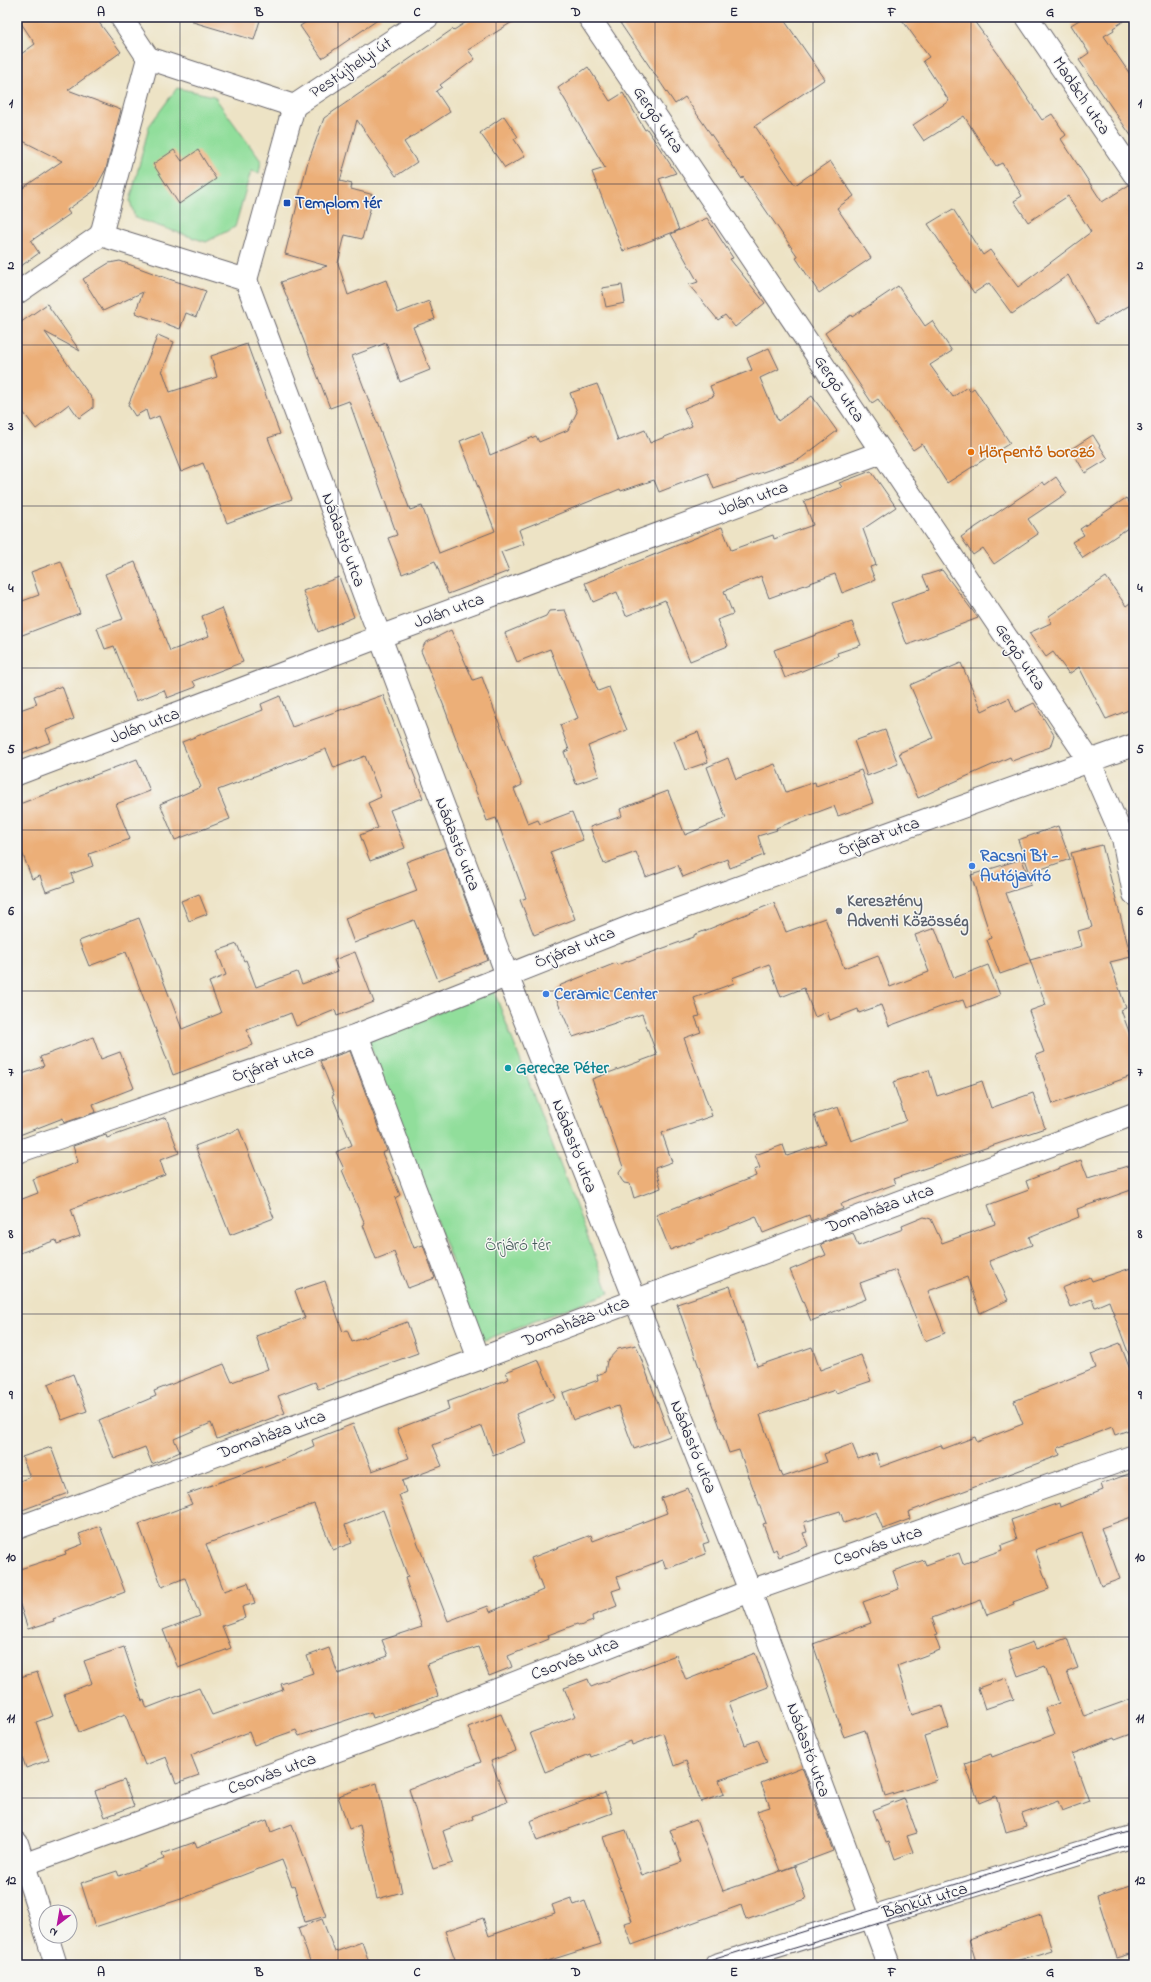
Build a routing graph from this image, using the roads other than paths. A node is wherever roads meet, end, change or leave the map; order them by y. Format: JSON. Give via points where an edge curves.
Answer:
{"nodes":[{"id":1,"x":121,"y":17,"type":"edge"},
{"id":2,"x":428,"y":17,"type":"edge"},
{"id":3,"x":589,"y":17,"type":"edge"},
{"id":4,"x":1027,"y":17,"type":"edge"},
{"id":5,"x":148,"y":58,"type":"junction"},
{"id":6,"x":294,"y":106,"type":"junction"},
{"id":7,"x":1134,"y":174,"type":"edge"},
{"id":8,"x":101,"y":235,"type":"junction"},
{"id":9,"x":246,"y":280,"type":"junction"},
{"id":10,"x":17,"y":292,"type":"edge"},
{"id":11,"x":882,"y":452,"type":"junction"},
{"id":12,"x":379,"y":637,"type":"junction"},
{"id":13,"x":1134,"y":744,"type":"edge"},
{"id":14,"x":1089,"y":760,"type":"junction"},
{"id":15,"x":17,"y":774,"type":"edge"},
{"id":16,"x":1134,"y":894,"type":"edge"},
{"id":17,"x":507,"y":975,"type":"junction"},
{"id":18,"x":357,"y":1035,"type":"junction"},
{"id":19,"x":1134,"y":1114,"type":"edge"},
{"id":20,"x":17,"y":1152,"type":"edge"},
{"id":21,"x":635,"y":1300,"type":"junction"},
{"id":22,"x":479,"y":1359,"type":"junction"},
{"id":23,"x":1134,"y":1456,"type":"edge"},
{"id":24,"x":17,"y":1528,"type":"edge"},
{"id":25,"x":750,"y":1591,"type":"junction"},
{"id":26,"x":1134,"y":1836,"type":"edge"},
{"id":27,"x":17,"y":1843,"type":"edge"},
{"id":28,"x":20,"y":1866,"type":"edge"},
{"id":29,"x":38,"y":1914,"type":"edge"},
{"id":30,"x":870,"y":1918,"type":"junction"},
{"id":31,"x":49,"y":1944,"type":"edge"},
{"id":32,"x":56,"y":1965,"type":"edge"},
{"id":33,"x":716,"y":1965,"type":"edge"},
{"id":34,"x":889,"y":1965,"type":"edge"}],
"edges":[{"from":1,"to":5,"type":"street"},
{"from":2,"to":6,"type":"street","name":"Pestújhelyi út"},
{"from":3,"to":11,"type":"street","name":"Gergő utca"},
{"from":4,"to":7,"type":"street","name":"Madách utca"},
{"from":5,"to":6,"type":"street"},
{"from":5,"to":8,"type":"street"},
{"from":6,"to":9,"type":"street"},
{"from":8,"to":9,"type":"street"},
{"from":8,"to":10,"type":"street"},
{"from":9,"to":12,"type":"street","name":"Nádastó utca"},
{"from":11,"to":12,"type":"street","name":"Jolán utca"},
{"from":11,"to":14,"type":"street","name":"Gergő utca"},
{"from":12,"to":15,"type":"street","name":"Jolán utca"},
{"from":12,"to":17,"type":"street","name":"Nádastó utca"},
{"from":13,"to":14,"type":"street","name":"Őrjárat utca"},
{"from":14,"to":16,"type":"street","name":"Gergő utca","via":[[1123,838]]},
{"from":14,"to":17,"type":"street","name":"Őrjárat utca","via":[[640,922]]},
{"from":17,"to":18,"type":"street","name":"Őrjárat utca"},
{"from":17,"to":21,"type":"street","name":"Nádastó utca"},
{"from":18,"to":20,"type":"street","name":"Őrjárat utca"},
{"from":18,"to":22,"type":"street"},
{"from":19,"to":21,"type":"street","name":"Domaháza utca"},
{"from":21,"to":22,"type":"street","name":"Domaháza utca"},
{"from":21,"to":25,"type":"street","name":"Nádastó utca"},
{"from":22,"to":24,"type":"street","name":"Domaháza utca"},
{"from":23,"to":25,"type":"street","name":"Csorvás utca"},
{"from":25,"to":28,"type":"street","name":"Csorvás utca","via":[[415,1722]]},
{"from":25,"to":30,"type":"street","name":"Nádastó utca"},
{"from":26,"to":30,"type":"street","name":"Bánkút utca"},
{"from":27,"to":28,"type":"street"},
{"from":28,"to":29,"type":"street"},
{"from":30,"to":33,"type":"street","name":"Bánkút utca"},
{"from":30,"to":34,"type":"street","name":"Nádastó utca"},
{"from":31,"to":32,"type":"street"}]}
